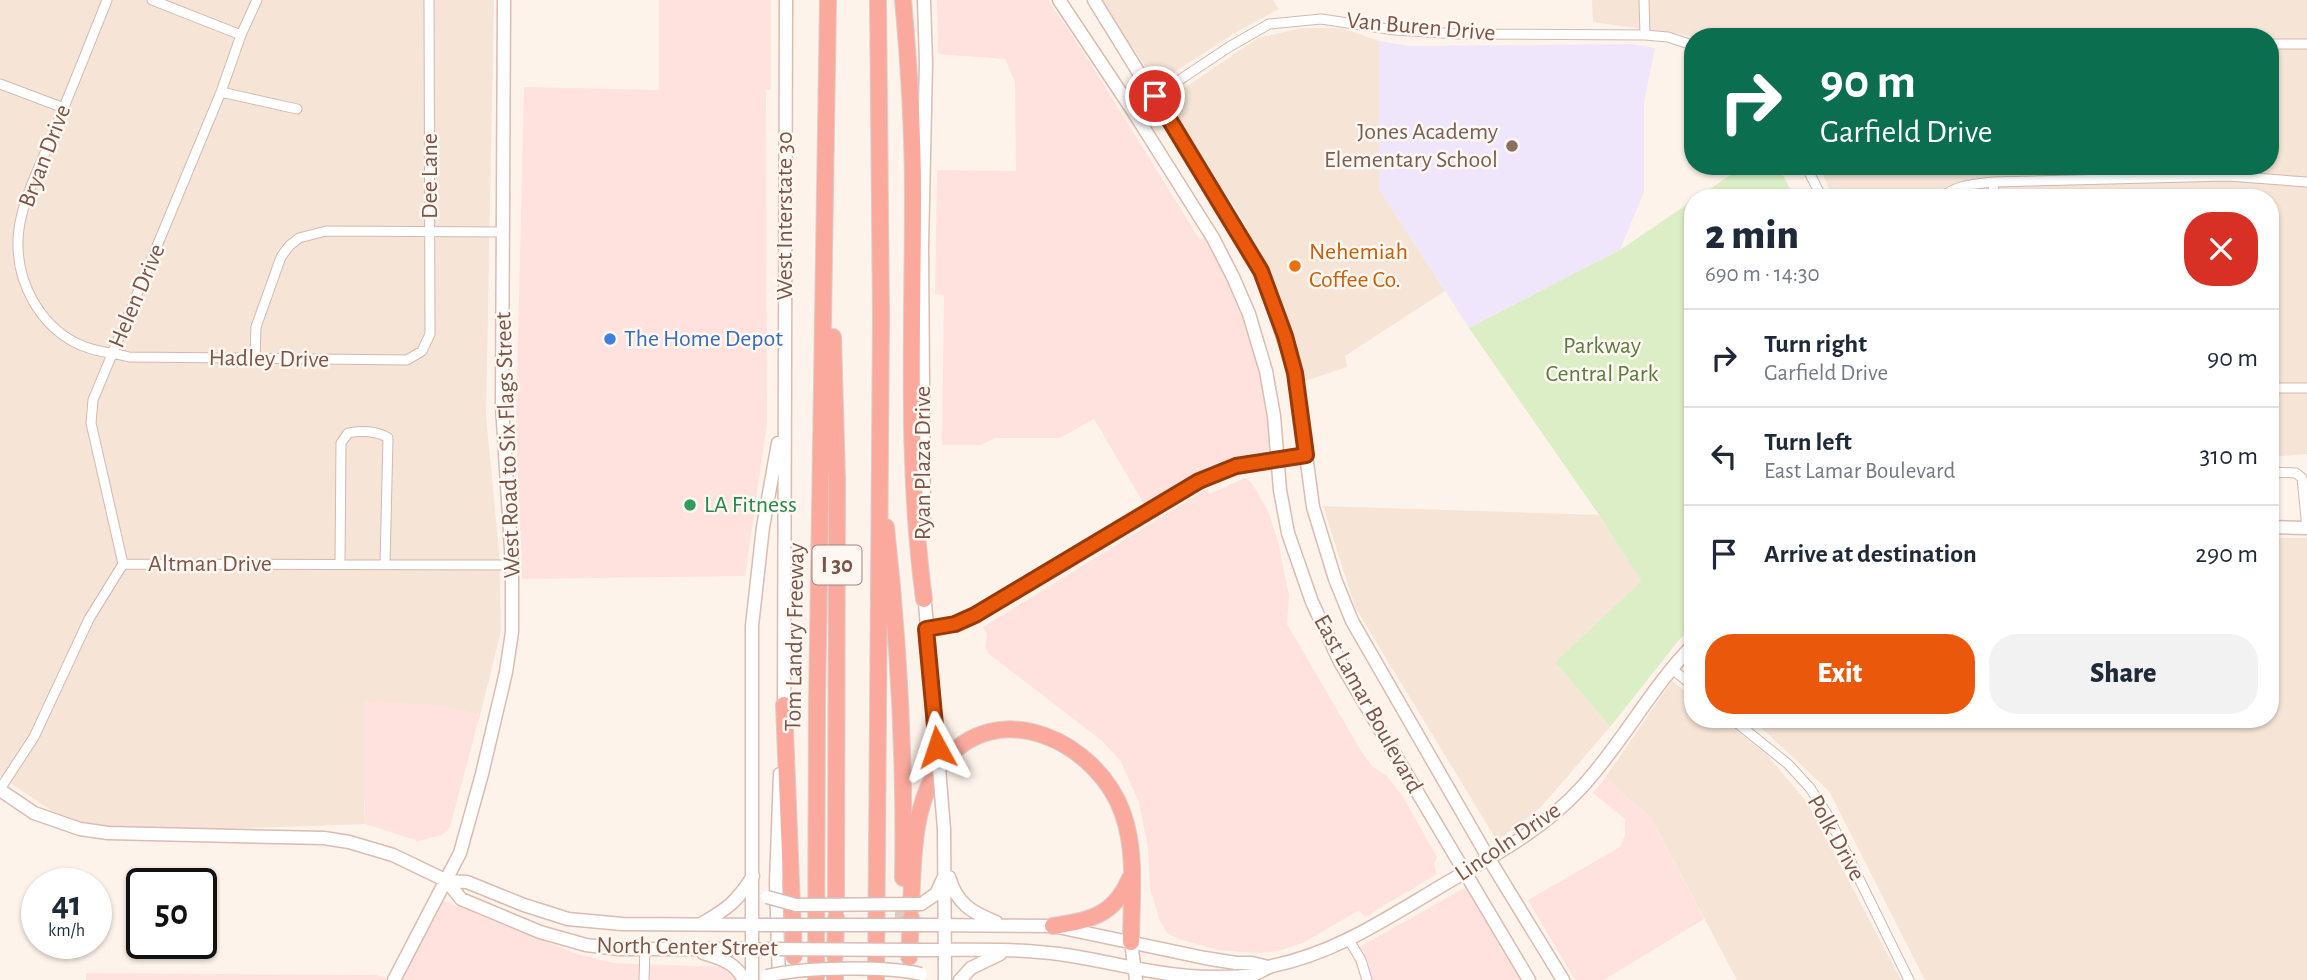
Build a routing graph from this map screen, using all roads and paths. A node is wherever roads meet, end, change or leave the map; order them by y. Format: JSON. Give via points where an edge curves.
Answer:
{"nodes":[{"id":1,"x":107,"y":0,"type":"edge"},
{"id":2,"x":152,"y":0,"type":"edge"},
{"id":3,"x":257,"y":0,"type":"edge"},
{"id":4,"x":429,"y":0,"type":"edge"},
{"id":5,"x":505,"y":0,"type":"edge"},
{"id":6,"x":786,"y":0,"type":"edge"},
{"id":7,"x":828,"y":0,"type":"edge"},
{"id":8,"x":878,"y":0,"type":"edge"},
{"id":9,"x":903,"y":0,"type":"edge"},
{"id":10,"x":924,"y":0,"type":"edge"},
{"id":11,"x":1059,"y":0,"type":"edge"},
{"id":12,"x":1094,"y":0,"type":"edge"},
{"id":13,"x":1644,"y":0,"type":"edge"},
{"id":14,"x":241,"y":35,"type":"junction"},
{"id":15,"x":1645,"y":35,"type":"junction"},
{"id":16,"x":1684,"y":42,"type":"edge"},
{"id":17,"x":2279,"y":44,"type":"edge"},
{"id":18,"x":2307,"y":44,"type":"edge"},
{"id":19,"x":0,"y":83,"type":"edge"},
{"id":20,"x":221,"y":92,"type":"junction"},
{"id":21,"x":1155,"y":96,"type":"junction"},
{"id":22,"x":64,"y":108,"type":"junction"},
{"id":23,"x":297,"y":109,"type":"dead end"},
{"id":24,"x":1133,"y":111,"type":"junction"},
{"id":25,"x":1993,"y":181,"type":"junction"},
{"id":26,"x":2307,"y":182,"type":"edge"},
{"id":27,"x":1956,"y":189,"type":"edge"},
{"id":28,"x":1993,"y":189,"type":"edge"},
{"id":29,"x":824,"y":223,"type":"junction"},
{"id":30,"x":503,"y":232,"type":"junction"},
{"id":31,"x":430,"y":234,"type":"junction"},
{"id":32,"x":422,"y":351,"type":"joint"},
{"id":33,"x":113,"y":353,"type":"junction"},
{"id":34,"x":255,"y":359,"type":"junction"},
{"id":35,"x":2279,"y":388,"type":"edge"},
{"id":36,"x":2307,"y":388,"type":"edge"},
{"id":37,"x":783,"y":411,"type":"junction"},
{"id":38,"x":880,"y":450,"type":"junction"},
{"id":39,"x":1306,"y":455,"type":"junction"},
{"id":40,"x":1277,"y":459,"type":"junction"},
{"id":41,"x":2279,"y":472,"type":"edge"},
{"id":42,"x":2279,"y":527,"type":"edge"},
{"id":43,"x":2307,"y":528,"type":"edge"},
{"id":44,"x":340,"y":563,"type":"junction"},
{"id":45,"x":122,"y":564,"type":"junction"},
{"id":46,"x":385,"y":564,"type":"junction"},
{"id":47,"x":512,"y":565,"type":"junction"},
{"id":48,"x":924,"y":599,"type":"junction"},
{"id":49,"x":926,"y":629,"type":"junction"},
{"id":50,"x":1684,"y":655,"type":"edge"},
{"id":51,"x":1672,"y":669,"type":"junction"},
{"id":52,"x":1684,"y":679,"type":"edge"},
{"id":53,"x":785,"y":705,"type":"junction"},
{"id":54,"x":1743,"y":728,"type":"edge"},
{"id":55,"x":0,"y":789,"type":"edge"},
{"id":56,"x":1489,"y":859,"type":"junction"},
{"id":57,"x":945,"y":869,"type":"junction"},
{"id":58,"x":1465,"y":872,"type":"junction"},
{"id":59,"x":753,"y":876,"type":"junction"},
{"id":60,"x":1131,"y":876,"type":"junction"},
{"id":61,"x":447,"y":881,"type":"junction"},
{"id":62,"x":912,"y":914,"type":"junction"},
{"id":63,"x":699,"y":925,"type":"junction"},
{"id":64,"x":752,"y":925,"type":"junction"},
{"id":65,"x":945,"y":925,"type":"junction"},
{"id":66,"x":1007,"y":925,"type":"junction"},
{"id":67,"x":1053,"y":926,"type":"junction"},
{"id":68,"x":1349,"y":940,"type":"junction"},
{"id":69,"x":1131,"y":942,"type":"junction"},
{"id":70,"x":690,"y":948,"type":"junction"},
{"id":71,"x":645,"y":949,"type":"junction"},
{"id":72,"x":752,"y":949,"type":"junction"},
{"id":73,"x":944,"y":950,"type":"junction"},
{"id":74,"x":1008,"y":950,"type":"junction"},
{"id":75,"x":794,"y":967,"type":"edge"},
{"id":76,"x":835,"y":967,"type":"edge"},
{"id":77,"x":1268,"y":967,"type":"junction"},
{"id":78,"x":912,"y":968,"type":"edge"},
{"id":79,"x":1135,"y":974,"type":"edge"},
{"id":80,"x":1177,"y":978,"type":"edge"},
{"id":81,"x":770,"y":979,"type":"edge"},
{"id":82,"x":394,"y":980,"type":"edge"},
{"id":83,"x":644,"y":980,"type":"edge"},
{"id":84,"x":744,"y":980,"type":"edge"},
{"id":85,"x":752,"y":980,"type":"edge"},
{"id":86,"x":816,"y":980,"type":"edge"},
{"id":87,"x":876,"y":980,"type":"edge"},
{"id":88,"x":945,"y":980,"type":"edge"},
{"id":89,"x":960,"y":980,"type":"edge"},
{"id":90,"x":1367,"y":980,"type":"edge"},
{"id":91,"x":1529,"y":980,"type":"edge"},
{"id":92,"x":1563,"y":980,"type":"edge"},
{"id":93,"x":1909,"y":980,"type":"edge"}],
"edges":[{"from":1,"to":22,"type":"street","name":"Bryan Drive"},
{"from":2,"to":14,"type":"street"},
{"from":3,"to":14,"type":"street","name":"Helen Drive"},
{"from":4,"to":31,"type":"street","name":"Dee Lane"},
{"from":5,"to":30,"type":"main road","name":"West Road to Six Flags Street"},
{"from":6,"to":37,"type":"main road","name":"West Interstate 30"},
{"from":7,"to":29,"type":"highway","name":"Tom Landry Freeway","number":"I 30"},
{"from":8,"to":38,"type":"highway","number":"I 30"},
{"from":9,"to":48,"type":"highway","via":[[913,194],[910,386],[915,533]]},
{"from":10,"to":48,"type":"main road","name":"Ryan Plaza Drive"},
{"from":11,"to":24,"type":"main road","name":"East Lamar Boulevard"},
{"from":12,"to":21,"type":"main road","name":"East Lamar Boulevard"},
{"from":13,"to":15,"type":"street"},
{"from":14,"to":20,"type":"street","name":"Helen Drive"},
{"from":15,"to":16,"type":"street","name":"Van Buren Drive"},
{"from":15,"to":21,"type":"street","name":"Van Buren Drive","via":[[1459,34],[1321,19],[1269,24]]},
{"from":17,"to":18,"type":"street"},
{"from":19,"to":22,"type":"street"},
{"from":20,"to":23,"type":"street"},
{"from":20,"to":33,"type":"street","name":"Helen Drive"},
{"from":21,"to":24,"type":"street","name":"Van Buren Drive"},
{"from":21,"to":39,"type":"main road","name":"East Lamar Boulevard","via":[[1261,271],[1295,373]]},
{"from":22,"to":33,"type":"street","name":"Bryan Drive","via":[[23,212],[19,262],[32,300],[57,329],[73,342]]},
{"from":24,"to":40,"type":"main road","name":"East Lamar Boulevard","via":[[1213,238],[1250,314],[1270,390]]},
{"from":25,"to":26,"type":"street","via":[[2228,176]]},
{"from":25,"to":27,"type":"street"},
{"from":25,"to":28,"type":"street"},
{"from":29,"to":76,"type":"highway","number":"I 30","via":[[833,275],[837,480]]},
{"from":29,"to":86,"type":"highway","name":"Tom Landry Freeway","number":"I 30"},
{"from":30,"to":31,"type":"street"},
{"from":30,"to":47,"type":"main road","name":"West Road to Six Flags Street","via":[[502,405]]},
{"from":31,"to":32,"type":"street","name":"Dee Lane","via":[[430,334]]},
{"from":31,"to":34,"type":"street","via":[[327,231],[299,238],[281,257],[256,327]]},
{"from":32,"to":34,"type":"street","name":"Hadley Drive","via":[[407,360]]},
{"from":33,"to":34,"type":"street","name":"Hadley Drive"},
{"from":33,"to":45,"type":"street","name":"Helen Drive","via":[[93,400],[91,423]]},
{"from":35,"to":36,"type":"street"},
{"from":37,"to":53,"type":"main road","name":"West Interstate 30"},
{"from":37,"to":59,"type":"main road","via":[[752,626]]},
{"from":38,"to":62,"type":"highway","via":[[900,686]]},
{"from":38,"to":87,"type":"highway","number":"I 30"},
{"from":39,"to":40,"type":"street"},
{"from":39,"to":56,"type":"main road","name":"East Lamar Boulevard","via":[[1317,524],[1352,621]]},
{"from":40,"to":49,"type":"street","via":[[1224,469],[1199,481],[975,615]]},
{"from":40,"to":58,"type":"main road","name":"East Lamar Boulevard","via":[[1288,533],[1323,628]]},
{"from":41,"to":43,"type":"street","via":[[2302,478]]},
{"from":42,"to":43,"type":"main road"},
{"from":44,"to":45,"type":"street","name":"Altman Drive"},
{"from":44,"to":46,"type":"street","name":"Altman Drive"},
{"from":44,"to":46,"type":"street","via":[[341,443],[348,433],[362,432],[388,438]]},
{"from":45,"to":55,"type":"street","name":"Altman Drive","via":[[89,620],[34,737]]},
{"from":46,"to":47,"type":"street","name":"Altman Drive"},
{"from":47,"to":61,"type":"main road","name":"West Road to Six Flags Street","via":[[512,632],[506,672],[469,824]]},
{"from":48,"to":49,"type":"main road","name":"Ryan Plaza Drive"},
{"from":49,"to":57,"type":"main road","name":"Ryan Plaza Drive","bridge":true},
{"from":50,"to":51,"type":"main road","name":"Lincoln Drive"},
{"from":51,"to":52,"type":"street"},
{"from":51,"to":56,"type":"main road","name":"Lincoln Drive","via":[[1582,788],[1545,821]]},
{"from":53,"to":75,"type":"highway"},
{"from":53,"to":81,"type":"main road","name":"West Interstate 30","via":[[776,871],[778,935]]},
{"from":54,"to":93,"type":"street","name":"Polk Drive","via":[[1810,788]]},
{"from":55,"to":61,"type":"main road","name":"North Center Street","via":[[34,813],[80,829],[108,834],[324,838],[393,855]]},
{"from":56,"to":58,"type":"main road","name":"Lincoln Drive"},
{"from":56,"to":92,"type":"main road","name":"East Lamar Boulevard"},
{"from":57,"to":62,"type":"main road","via":[[936,894]]},
{"from":57,"to":65,"type":"main road","name":"Ryan Plaza Drive"},
{"from":57,"to":66,"type":"main road","via":[[966,908]]},
{"from":58,"to":68,"type":"main road","name":"Lincoln Drive"},
{"from":58,"to":91,"type":"main road","name":"East Lamar Boulevard"},
{"from":59,"to":62,"type":"main road","bridge":true,"via":[[767,897],[796,905]]},
{"from":59,"to":63,"type":"main road","via":[[730,908]]},
{"from":59,"to":64,"type":"main road"},
{"from":60,"to":62,"type":"highway","via":[[1123,813],[1099,772],[1070,748],[1039,733],[999,730],[958,748],[942,764],[927,791],[919,822]]},
{"from":60,"to":67,"type":"highway","via":[[1115,904],[1098,916]]},
{"from":60,"to":69,"type":"highway"},
{"from":61,"to":63,"type":"main road","name":"North Center Street","via":[[467,882],[579,921]]},
{"from":61,"to":71,"type":"main road","name":"North Center Street","via":[[461,899],[540,932],[586,946]]},
{"from":61,"to":82,"type":"main road","name":"West Road to Six Flags Street"},
{"from":62,"to":64,"type":"main road","name":"North Center Street","bridge":true},
{"from":62,"to":65,"type":"main road","name":"North Center Street"},
{"from":62,"to":78,"type":"highway"},
{"from":63,"to":64,"type":"main road","name":"North Center Street"},
{"from":64,"to":72,"type":"main road"},
{"from":65,"to":66,"type":"main road","name":"Lincoln Drive"},
{"from":65,"to":73,"type":"main road","name":"Ryan Plaza Drive"},
{"from":66,"to":67,"type":"main road","name":"Lincoln Drive"},
{"from":67,"to":69,"type":"main road","name":"Lincoln Drive"},
{"from":68,"to":77,"type":"main road","name":"Lincoln Drive","via":[[1305,959]]},
{"from":68,"to":90,"type":"street"},
{"from":69,"to":77,"type":"main road","name":"Lincoln Drive"},
{"from":69,"to":79,"type":"main road"},
{"from":70,"to":71,"type":"main road","name":"North Center Street"},
{"from":70,"to":72,"type":"main road","name":"North Center Street"},
{"from":70,"to":84,"type":"main road","via":[[721,958]]},
{"from":71,"to":83,"type":"street"},
{"from":72,"to":78,"type":"main road","name":"North Center Street","bridge":true},
{"from":72,"to":85,"type":"main road"},
{"from":73,"to":74,"type":"main road","name":"Lincoln Drive"},
{"from":73,"to":78,"type":"main road","name":"North Center Street"},
{"from":73,"to":88,"type":"main road","name":"Ryan Plaza Drive"},
{"from":74,"to":79,"type":"main road","name":"Lincoln Drive","via":[[1066,955]]},
{"from":74,"to":89,"type":"main road","via":[[982,961]]},
{"from":77,"to":80,"type":"main road","name":"Lincoln Drive","via":[[1240,976]]},
{"from":78,"to":81,"type":"main road","bridge":true,"via":[[799,970]]},
{"from":79,"to":80,"type":"main road","name":"Lincoln Drive"}]}
